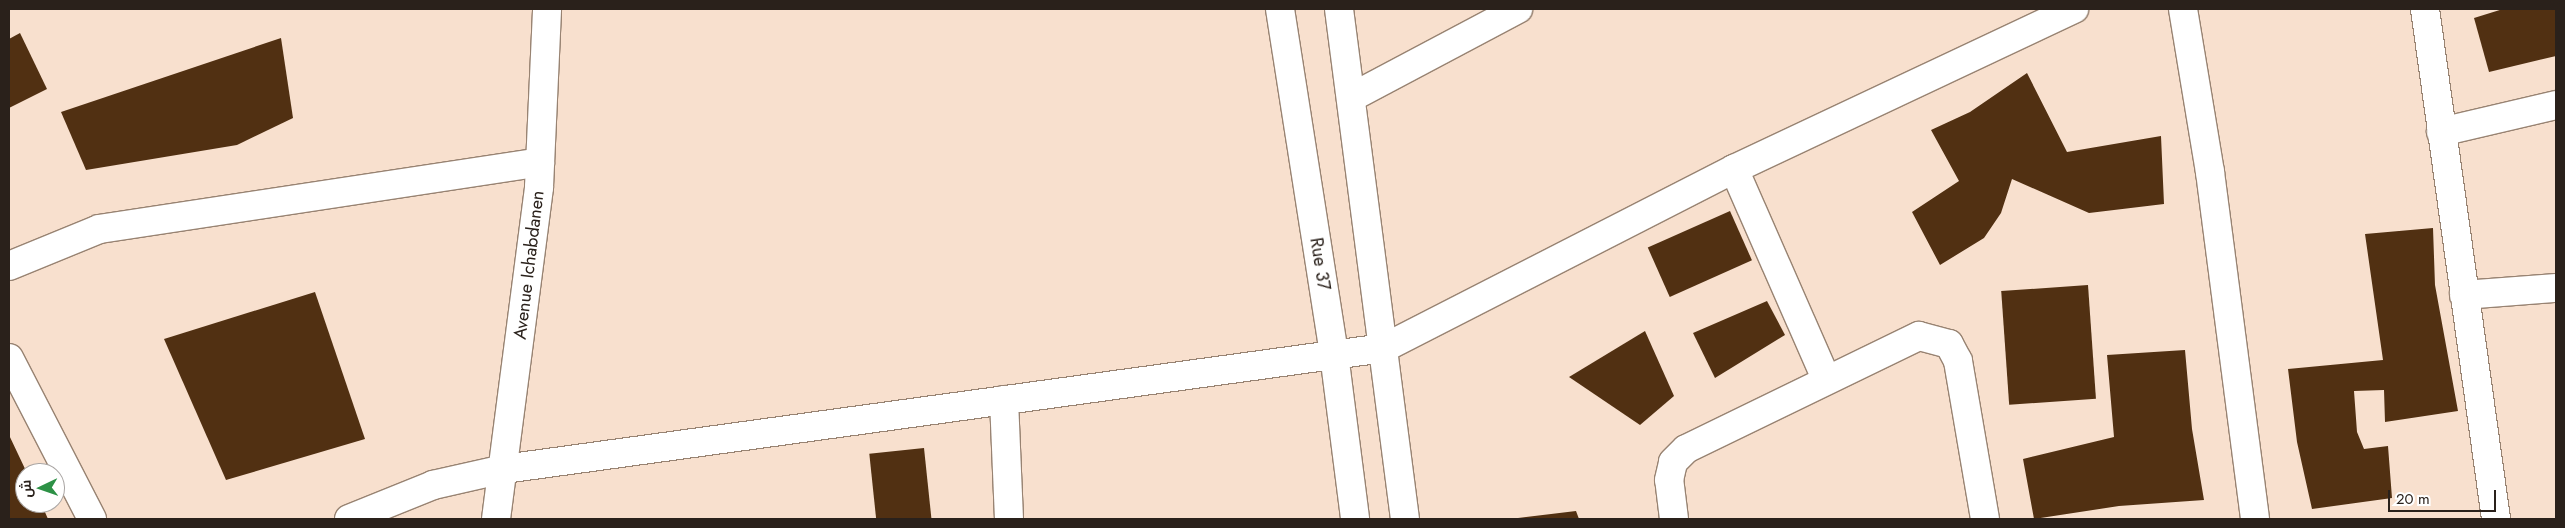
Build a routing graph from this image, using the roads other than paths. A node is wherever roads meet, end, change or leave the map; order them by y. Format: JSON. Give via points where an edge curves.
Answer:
{"nodes":[{"id":1,"x":546,"y":9,"type":"edge"},
{"id":2,"x":1280,"y":9,"type":"edge"},
{"id":3,"x":1339,"y":9,"type":"edge"},
{"id":4,"x":1518,"y":9,"type":"edge"},
{"id":5,"x":2074,"y":9,"type":"edge"},
{"id":6,"x":2183,"y":9,"type":"edge"},
{"id":7,"x":2425,"y":9,"type":"edge"},
{"id":8,"x":1352,"y":97,"type":"junction"},
{"id":9,"x":2556,"y":105,"type":"edge"},
{"id":10,"x":2441,"y":132,"type":"junction"},
{"id":11,"x":540,"y":162,"type":"junction"},
{"id":12,"x":1734,"y":169,"type":"junction"},
{"id":13,"x":9,"y":266,"type":"edge"},
{"id":14,"x":2556,"y":288,"type":"edge"},
{"id":15,"x":2464,"y":294,"type":"junction"},
{"id":16,"x":1384,"y":348,"type":"junction"},
{"id":17,"x":1334,"y":354,"type":"junction"},
{"id":18,"x":9,"y":358,"type":"edge"},
{"id":19,"x":1826,"y":379,"type":"junction"},
{"id":20,"x":1004,"y":400,"type":"junction"},
{"id":21,"x":504,"y":470,"type":"junction"},
{"id":22,"x":92,"y":519,"type":"edge"},
{"id":23,"x":349,"y":519,"type":"edge"},
{"id":24,"x":496,"y":519,"type":"edge"},
{"id":25,"x":1009,"y":519,"type":"edge"},
{"id":26,"x":1355,"y":519,"type":"edge"},
{"id":27,"x":1406,"y":519,"type":"edge"},
{"id":28,"x":1674,"y":519,"type":"edge"},
{"id":29,"x":1985,"y":519,"type":"edge"},
{"id":30,"x":2255,"y":519,"type":"edge"},
{"id":31,"x":2496,"y":519,"type":"edge"}],
"edges":[{"from":1,"to":11,"type":"street","name":"Avenue Ichabdanen"},
{"from":2,"to":17,"type":"street","name":"Rue 37"},
{"from":3,"to":8,"type":"street"},
{"from":4,"to":8,"type":"street"},
{"from":5,"to":12,"type":"street"},
{"from":6,"to":30,"type":"street","via":[[2210,172]]},
{"from":7,"to":10,"type":"street"},
{"from":8,"to":16,"type":"street"},
{"from":9,"to":10,"type":"street"},
{"from":10,"to":15,"type":"street"},
{"from":11,"to":13,"type":"street","via":[[99,229]]},
{"from":11,"to":21,"type":"street","name":"Avenue Ichabdanen"},
{"from":12,"to":16,"type":"street"},
{"from":12,"to":19,"type":"street"},
{"from":14,"to":15,"type":"street"},
{"from":15,"to":31,"type":"street"},
{"from":16,"to":17,"type":"street"},
{"from":16,"to":27,"type":"street"},
{"from":17,"to":20,"type":"street"},
{"from":17,"to":26,"type":"street","name":"Rue 37"},
{"from":18,"to":22,"type":"street"},
{"from":19,"to":28,"type":"street","via":[[1686,450],[1673,462],[1669,480]]},
{"from":19,"to":29,"type":"street","via":[[1920,336],[1949,344],[1958,360]]},
{"from":20,"to":21,"type":"street"},
{"from":20,"to":25,"type":"street"},
{"from":21,"to":23,"type":"street","via":[[434,485]]},
{"from":21,"to":24,"type":"street","name":"Avenue Ichabdanen"}]}
